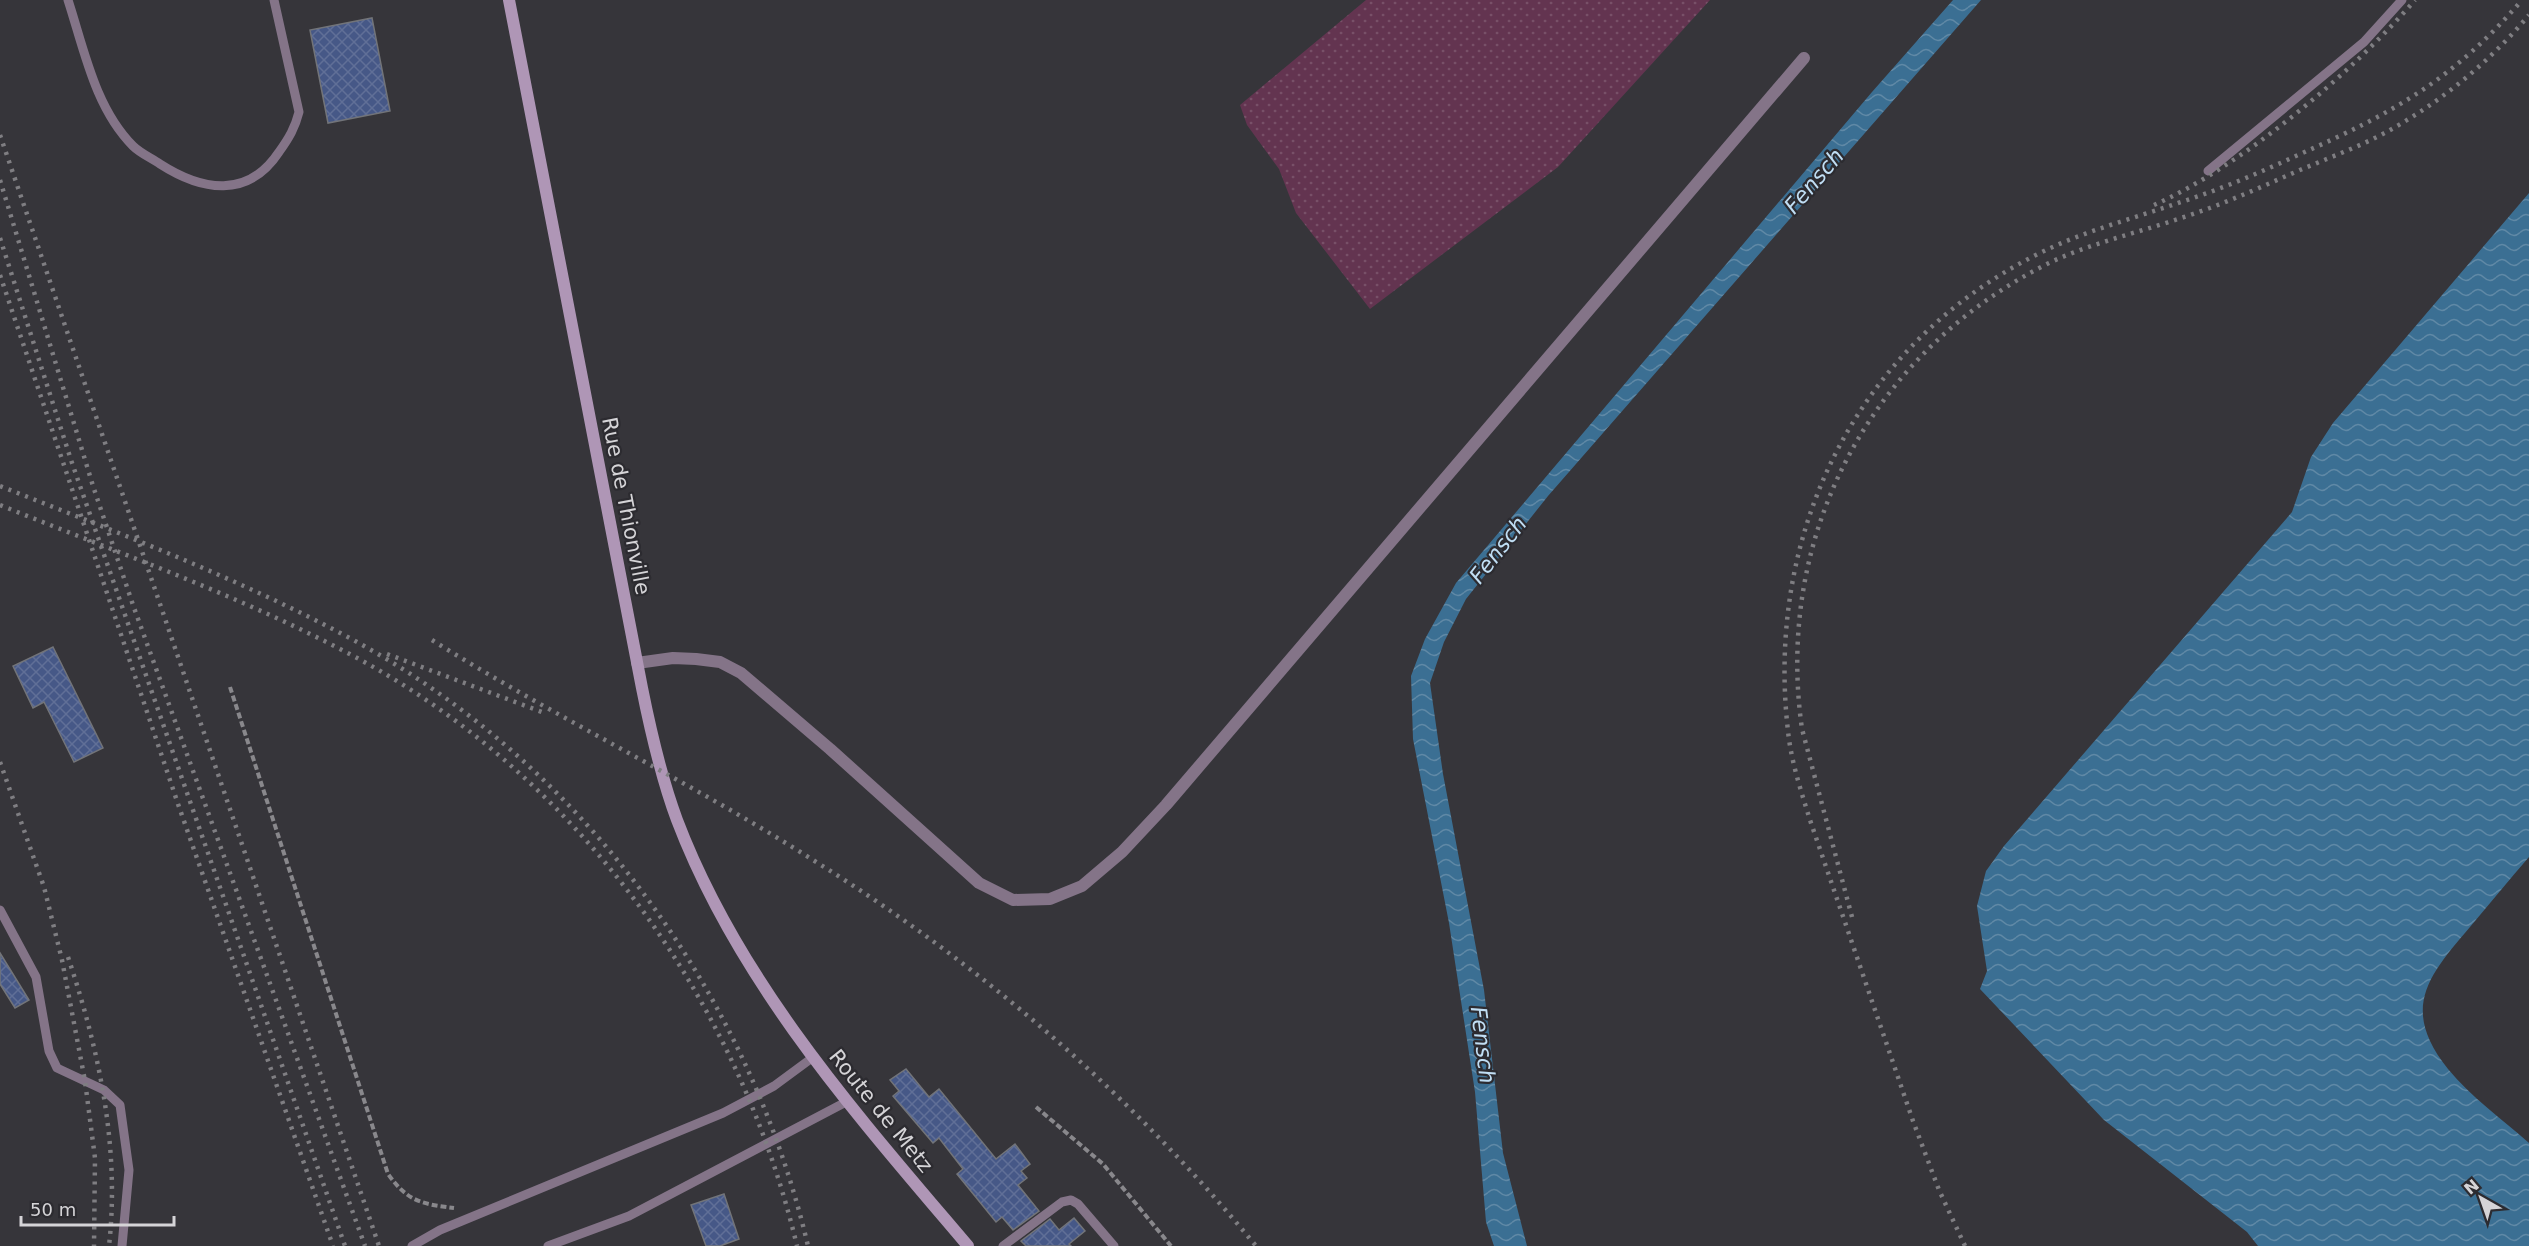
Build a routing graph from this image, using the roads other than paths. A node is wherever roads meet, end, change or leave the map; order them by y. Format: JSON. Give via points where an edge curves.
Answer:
{"nodes":[{"id":1,"x":68,"y":0,"type":"edge"},
{"id":2,"x":274,"y":0,"type":"edge"},
{"id":3,"x":509,"y":0,"type":"edge"},
{"id":4,"x":2402,"y":0,"type":"edge"},
{"id":5,"x":1804,"y":58,"type":"dead end"},
{"id":6,"x":2208,"y":171,"type":"dead end"},
{"id":7,"x":637,"y":663,"type":"junction"},
{"id":8,"x":0,"y":910,"type":"edge"},
{"id":9,"x":771,"y":996,"type":"joint"},
{"id":10,"x":812,"y":1058,"type":"junction"},
{"id":11,"x":846,"y":1102,"type":"junction"},
{"id":12,"x":122,"y":1246,"type":"edge"},
{"id":13,"x":412,"y":1246,"type":"edge"},
{"id":14,"x":548,"y":1246,"type":"edge"},
{"id":15,"x":968,"y":1246,"type":"edge"},
{"id":16,"x":1003,"y":1246,"type":"edge"},
{"id":17,"x":1114,"y":1246,"type":"edge"}],
"edges":[{"from":1,"to":2,"type":"lane","via":[[101,101],[133,146],[181,178],[214,186],[244,183],[268,170],[295,129],[299,112]]},
{"from":3,"to":7,"type":"main road","name":"Rue de Thionville"},
{"from":4,"to":6,"type":"lane","via":[[2364,42]]},
{"from":5,"to":7,"type":"street","via":[[1166,805],[1122,852],[1082,886],[1050,899],[1013,900],[996,892],[979,883],[741,673],[720,662],[696,659]]},
{"from":7,"to":9,"type":"main road","name":"Rue de Thionville","via":[[657,759],[680,829],[720,912]]},
{"from":8,"to":12,"type":"lane","via":[[36,977],[49,1051],[57,1068],[104,1090],[120,1105],[129,1170]]},
{"from":9,"to":10,"type":"main road","name":"Route de Metz"},
{"from":10,"to":11,"type":"main road","name":"Route de Metz"},
{"from":10,"to":13,"type":"lane","via":[[774,1086],[723,1113],[440,1230]]},
{"from":11,"to":14,"type":"lane","via":[[629,1216]]},
{"from":11,"to":15,"type":"main road","name":"Route de Metz"},
{"from":16,"to":17,"type":"lane","via":[[1062,1202],[1071,1200]]}]}
